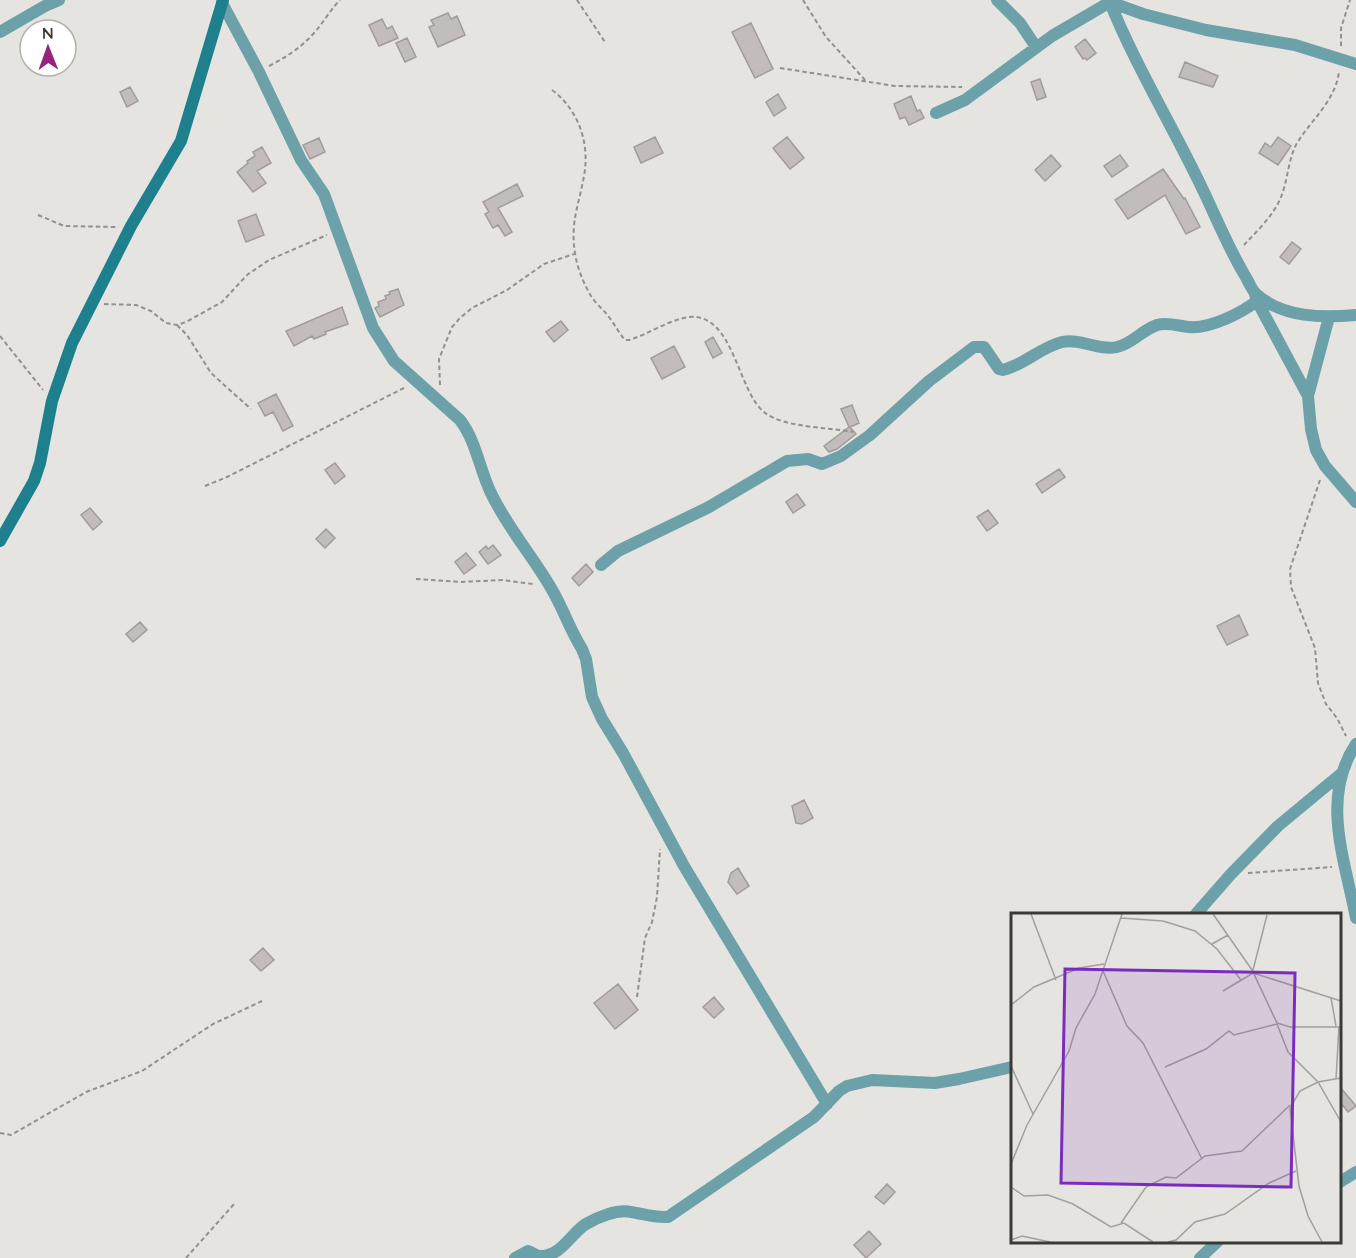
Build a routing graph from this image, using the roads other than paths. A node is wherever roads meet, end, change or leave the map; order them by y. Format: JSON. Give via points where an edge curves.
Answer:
{"nodes":[{"id":1,"x":59,"y":0,"type":"edge"},
{"id":2,"x":997,"y":0,"type":"edge"},
{"id":3,"x":222,"y":1,"type":"edge"},
{"id":4,"x":1109,"y":1,"type":"edge"},
{"id":5,"x":0,"y":32,"type":"edge"},
{"id":6,"x":1036,"y":47,"type":"junction"},
{"id":7,"x":1347,"y":61,"type":"edge"},
{"id":8,"x":936,"y":113,"type":"dead end"},
{"id":9,"x":1256,"y":297,"type":"junction"},
{"id":10,"x":1356,"y":315,"type":"edge"},
{"id":11,"x":1329,"y":317,"type":"junction"},
{"id":12,"x":1308,"y":396,"type":"junction"},
{"id":13,"x":1356,"y":502,"type":"edge"},
{"id":14,"x":0,"y":541,"type":"edge"},
{"id":15,"x":601,"y":565,"type":"dead end"},
{"id":16,"x":1354,"y":747,"type":"edge"},
{"id":17,"x":1342,"y":773,"type":"junction"},
{"id":18,"x":1198,"y":913,"type":"edge"},
{"id":19,"x":1356,"y":918,"type":"edge"},
{"id":20,"x":1011,"y":1066,"type":"edge"},
{"id":21,"x":827,"y":1104,"type":"junction"},
{"id":22,"x":1356,"y":1172,"type":"edge"},
{"id":23,"x":1341,"y":1181,"type":"edge"},
{"id":24,"x":1215,"y":1243,"type":"edge"},
{"id":25,"x":515,"y":1258,"type":"edge"},
{"id":26,"x":1200,"y":1258,"type":"edge"}],
"edges":[{"from":1,"to":5,"type":"street"},
{"from":2,"to":6,"type":"street","via":[[1020,23]]},
{"from":3,"to":14,"type":"main road","via":[[181,141],[131,226],[72,343],[52,401],[34,481]]},
{"from":3,"to":21,"type":"street","via":[[301,160],[324,194],[373,327],[394,361],[466,428],[501,512],[551,588],[585,659],[592,697],[602,719],[684,866]]},
{"from":4,"to":6,"type":"street"},
{"from":4,"to":7,"type":"street","via":[[1206,30],[1295,45]]},
{"from":4,"to":9,"type":"street"},
{"from":6,"to":8,"type":"street","via":[[965,100]]},
{"from":9,"to":11,"type":"street","via":[[1295,314]]},
{"from":9,"to":12,"type":"street"},
{"from":9,"to":15,"type":"street","via":[[1239,313],[1205,325],[1154,326],[1118,347],[1079,341],[1058,343],[1003,370],[984,347],[974,347],[855,447],[822,464],[808,459],[787,462],[709,507],[618,550]]},
{"from":10,"to":11,"type":"street"},
{"from":11,"to":12,"type":"street"},
{"from":12,"to":13,"type":"street","via":[[1316,450]]},
{"from":16,"to":17,"type":"street"},
{"from":17,"to":18,"type":"street","via":[[1278,826]]},
{"from":17,"to":19,"type":"street","via":[[1336,818]]},
{"from":20,"to":21,"type":"street","via":[[935,1083],[859,1082],[839,1091]]},
{"from":21,"to":25,"type":"street","via":[[806,1123],[668,1217],[618,1211],[585,1225],[567,1243],[546,1255],[528,1251]]},
{"from":22,"to":23,"type":"street"},
{"from":24,"to":26,"type":"street"}]}
